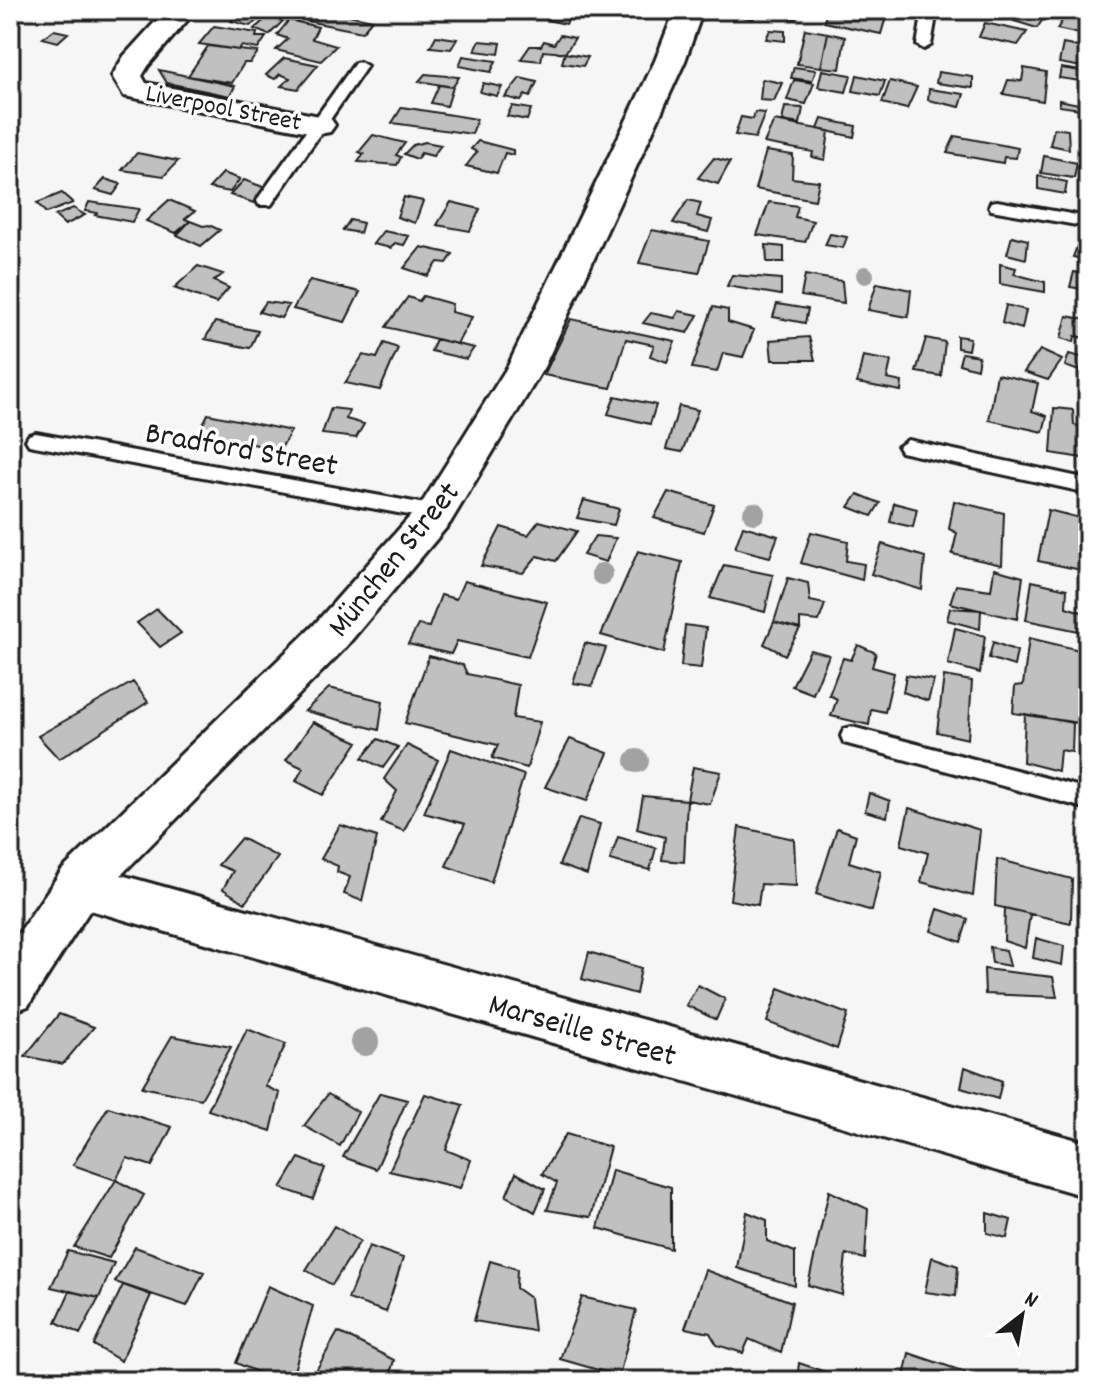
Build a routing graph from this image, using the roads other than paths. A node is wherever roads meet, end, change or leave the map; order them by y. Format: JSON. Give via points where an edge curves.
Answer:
{"nodes":[{"id":1,"x":182,"y":10,"type":"edge"},
{"id":2,"x":689,"y":10,"type":"edge"},
{"id":3,"x":930,"y":10,"type":"edge"},
{"id":4,"x":924,"y":45,"type":"dead end"},
{"id":5,"x":360,"y":66,"type":"dead end"},
{"id":6,"x":319,"y":125,"type":"junction"},
{"id":7,"x":265,"y":201,"type":"dead end"},
{"id":8,"x":997,"y":206,"type":"dead end"},
{"id":9,"x":1088,"y":222,"type":"edge"},
{"id":10,"x":36,"y":440,"type":"dead end"},
{"id":11,"x":908,"y":447,"type":"dead end"},
{"id":12,"x":1088,"y":486,"type":"edge"},
{"id":13,"x":436,"y":513,"type":"junction"},
{"id":14,"x":852,"y":736,"type":"dead end"},
{"id":15,"x":1088,"y":799,"type":"edge"},
{"id":16,"x":79,"y":885,"type":"junction"},
{"id":17,"x":10,"y":989,"type":"edge"},
{"id":18,"x":1088,"y":1170,"type":"edge"}],
"edges":[{"from":1,"to":6,"type":"street","name":"Liverpool Street","via":[[135,62],[127,76],[135,90]]},
{"from":2,"to":13,"type":"street","name":"München Street","via":[[526,367]]},
{"from":3,"to":4,"type":"lane"},
{"from":5,"to":6,"type":"lane"},
{"from":6,"to":7,"type":"lane"},
{"from":8,"to":9,"type":"lane"},
{"from":10,"to":13,"type":"lane","name":"Bradford Street"},
{"from":11,"to":12,"type":"lane"},
{"from":13,"to":16,"type":"street","name":"München Street","via":[[328,638]]},
{"from":14,"to":15,"type":"lane"},
{"from":16,"to":17,"type":"street","name":"München Street"},
{"from":16,"to":18,"type":"street","name":"Marseille Street"}]}
